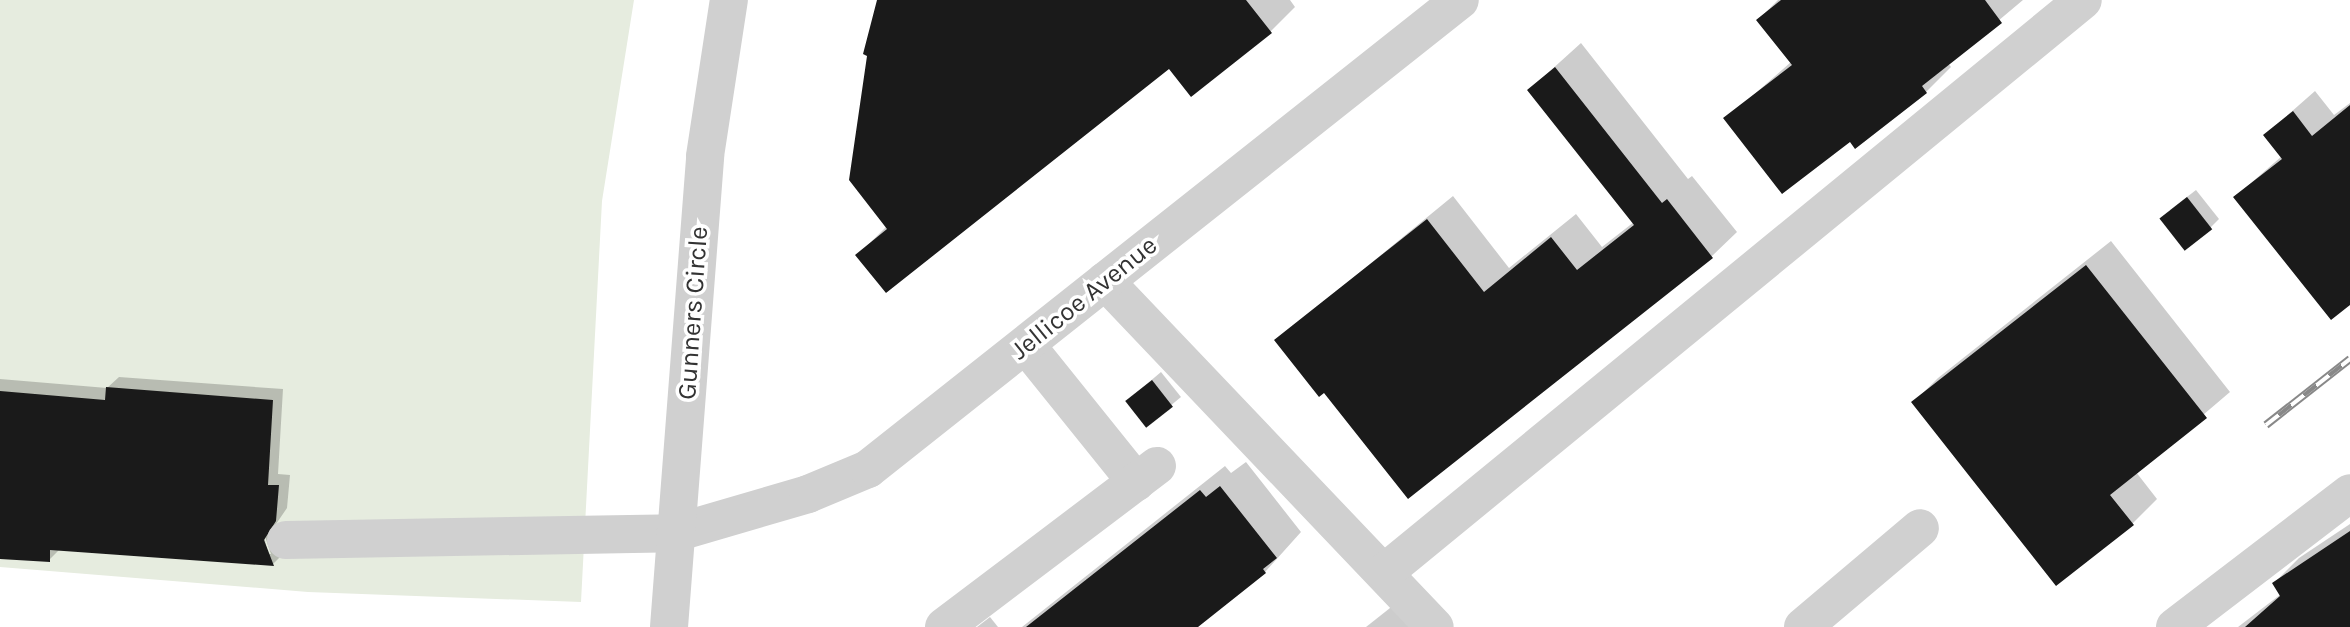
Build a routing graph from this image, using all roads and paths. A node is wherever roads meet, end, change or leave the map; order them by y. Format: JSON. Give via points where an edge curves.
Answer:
{"nodes":[{"id":1,"x":729,"y":0,"type":"edge"},
{"id":2,"x":1460,"y":0,"type":"edge"},
{"id":3,"x":2083,"y":0,"type":"edge"},
{"id":4,"x":1105,"y":281,"type":"junction"},
{"id":5,"x":1026,"y":345,"type":"junction"},
{"id":6,"x":2350,"y":493,"type":"edge"},
{"id":7,"x":1920,"y":528,"type":"dead end"},
{"id":8,"x":675,"y":533,"type":"junction"},
{"id":9,"x":286,"y":540,"type":"dead end"},
{"id":10,"x":1385,"y":572,"type":"junction"},
{"id":11,"x":669,"y":627,"type":"edge"},
{"id":12,"x":944,"y":627,"type":"edge"},
{"id":13,"x":1435,"y":627,"type":"edge"},
{"id":14,"x":1803,"y":627,"type":"edge"},
{"id":15,"x":2175,"y":627,"type":"edge"}],
"edges":[{"from":1,"to":8,"type":"street","name":"Gunners Circle","via":[[705,156]]},
{"from":2,"to":4,"type":"street","name":"Jellicoe Avenue"},
{"from":3,"to":10,"type":"street"},
{"from":4,"to":5,"type":"street","name":"Jellicoe Avenue"},
{"from":4,"to":10,"type":"street"},
{"from":5,"to":8,"type":"street","name":"Jellicoe Avenue","via":[[868,469],[808,494]]},
{"from":5,"to":12,"type":"street","via":[[1147,474]]},
{"from":6,"to":15,"type":"street"},
{"from":7,"to":14,"type":"street"},
{"from":8,"to":9,"type":"street","name":"Jellicoe Avenue"},
{"from":8,"to":11,"type":"street","name":"Gunners Circle"},
{"from":10,"to":13,"type":"street"}]}
